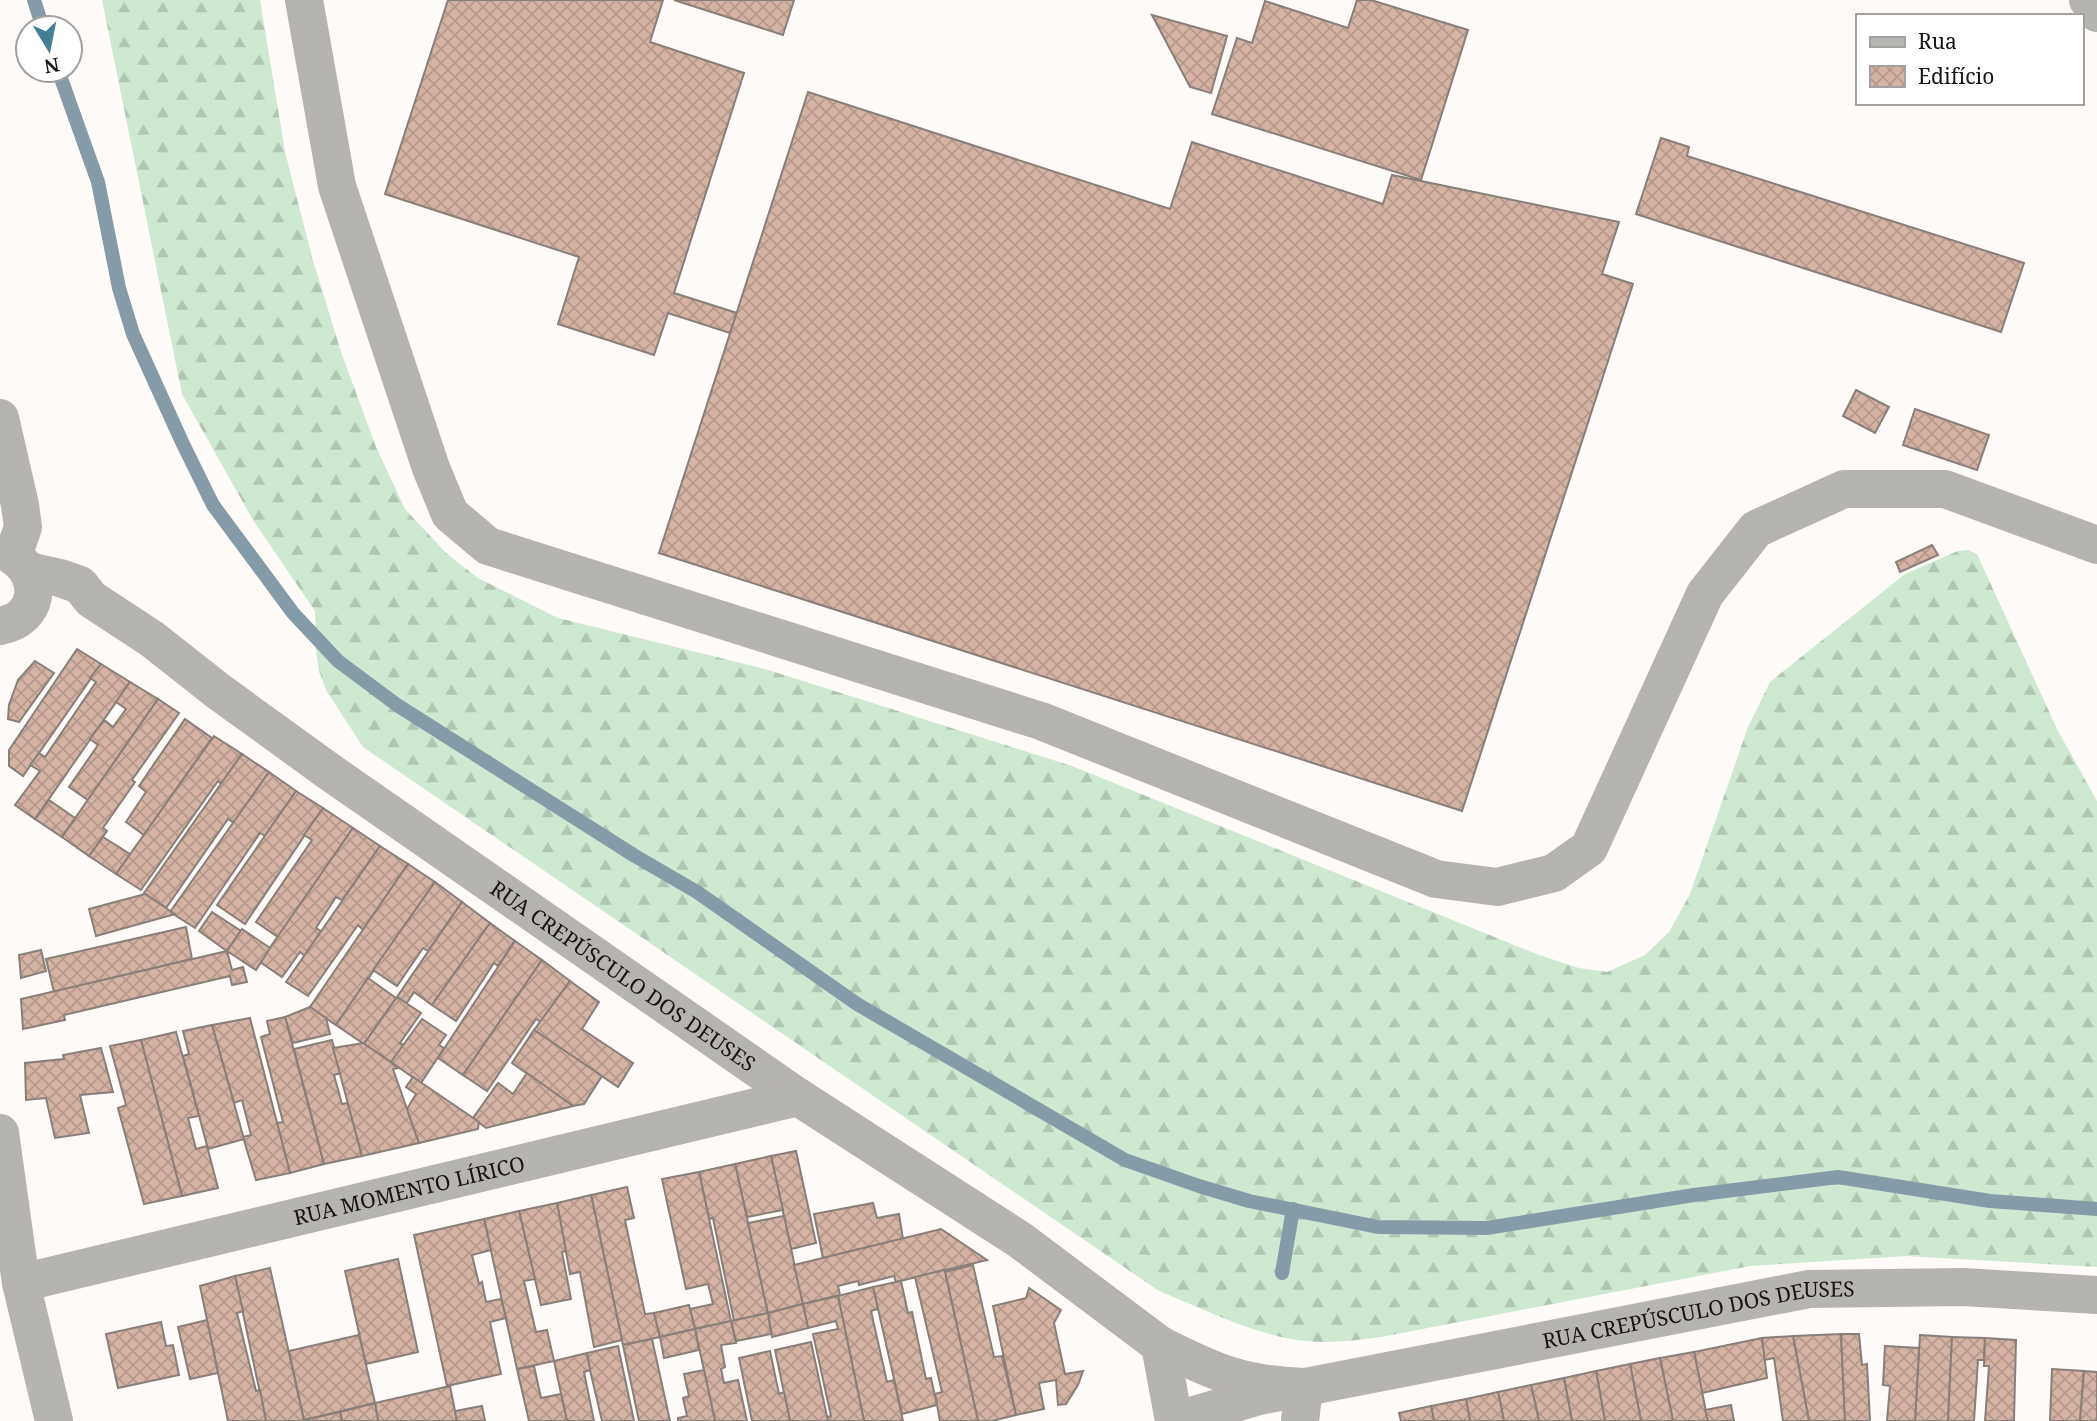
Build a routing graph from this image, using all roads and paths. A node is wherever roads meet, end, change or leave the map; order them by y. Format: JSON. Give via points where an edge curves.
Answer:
{"nodes":[{"id":1,"x":304,"y":0,"type":"edge"},
{"id":2,"x":2088,"y":0,"type":"edge"},
{"id":3,"x":2097,"y":13,"type":"edge"},
{"id":4,"x":0,"y":418,"type":"edge"},
{"id":5,"x":2097,"y":545,"type":"edge"},
{"id":6,"x":18,"y":571,"type":"edge"},
{"id":7,"x":0,"y":626,"type":"edge"},
{"id":8,"x":799,"y":1097,"type":"junction"},
{"id":9,"x":0,"y":1133,"type":"edge"},
{"id":10,"x":22,"y":1283,"type":"junction"},
{"id":11,"x":2097,"y":1295,"type":"edge"},
{"id":12,"x":1160,"y":1345,"type":"junction"},
{"id":13,"x":1302,"y":1404,"type":"edge"},
{"id":14,"x":54,"y":1421,"type":"edge"},
{"id":15,"x":1174,"y":1421,"type":"edge"}],
"edges":[{"from":1,"to":5,"type":"street","via":[[337,186],[431,468],[450,514],[488,546],[1041,721],[1436,879],[1497,887],[1554,873],[1589,848],[1704,594],[1756,529],[1844,489],[1945,489]]},
{"from":2,"to":3,"type":"street"},
{"from":4,"to":6,"type":"street","via":[[23,527]]},
{"from":6,"to":7,"type":"street","via":[[22,617]]},
{"from":6,"to":8,"type":"street","name":"RUA CREPÚSCULO DOS DEUSES","via":[[72,605],[91,599],[152,639],[327,770]]},
{"from":8,"to":10,"type":"street","name":"RUA MOMENTO LÍRICO"},
{"from":8,"to":12,"type":"street","name":"RUA CREPÚSCULO DOS DEUSES","via":[[1020,1240]]},
{"from":9,"to":10,"type":"street"},
{"from":10,"to":14,"type":"street"},
{"from":11,"to":13,"type":"street","name":"RUA CREPÚSCULO DOS DEUSES","via":[[1963,1287],[1809,1289]]},
{"from":12,"to":13,"type":"street","name":"RUA CREPÚSCULO DOS DEUSES","via":[[1215,1372],[1273,1386]]},
{"from":12,"to":15,"type":"street","name":"RUA CREPÚSCULO DOS DEUSES"},
{"from":13,"to":15,"type":"street","name":"RUA CREPÚSCULO DOS DEUSES","via":[[1259,1396]]}]}
